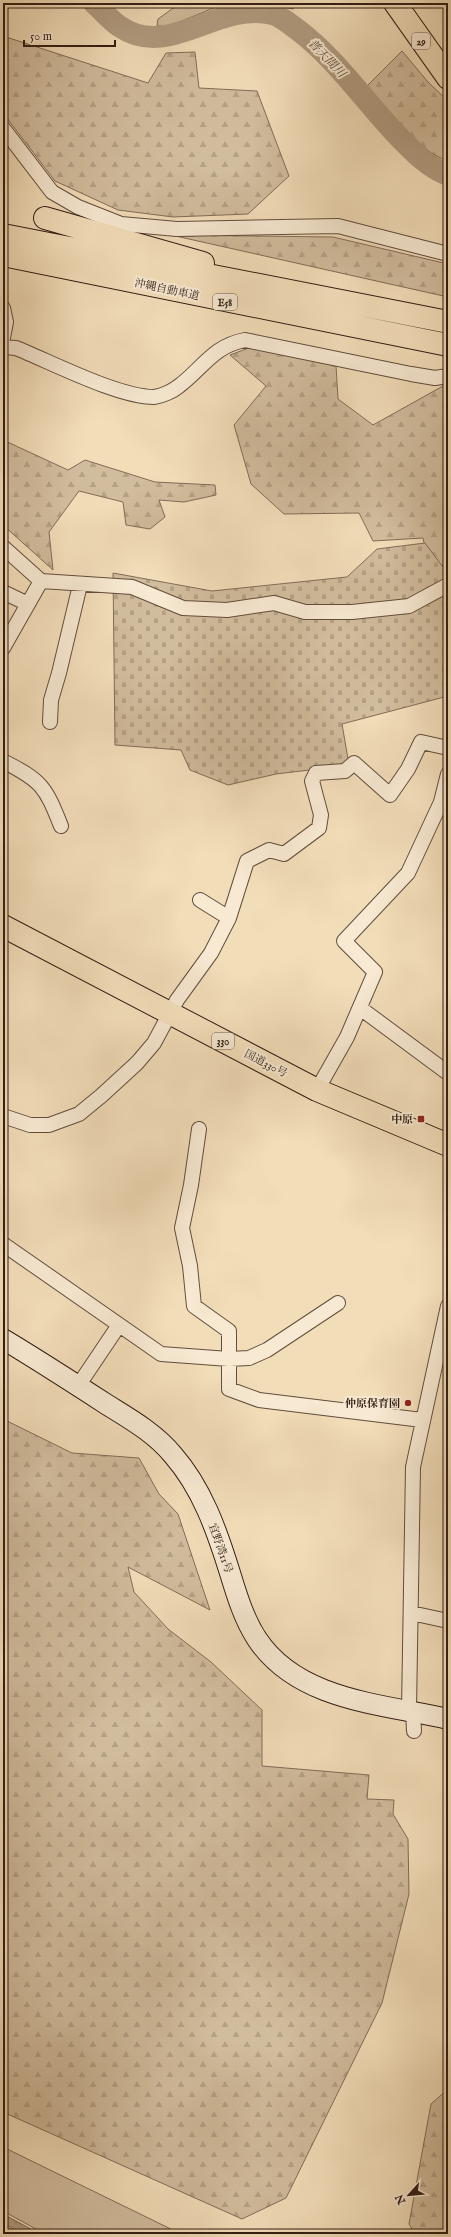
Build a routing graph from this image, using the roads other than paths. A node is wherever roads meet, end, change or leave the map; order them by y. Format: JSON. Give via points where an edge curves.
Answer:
{"nodes":[{"id":1,"x":395,"y":3,"type":"edge"},
{"id":2,"x":448,"y":78,"type":"edge"},
{"id":3,"x":3,"y":128,"type":"edge"},
{"id":4,"x":45,"y":218,"type":"dead end"},
{"id":5,"x":3,"y":235,"type":"edge"},
{"id":6,"x":448,"y":254,"type":"edge"},
{"id":7,"x":3,"y":255,"type":"edge"},
{"id":8,"x":247,"y":284,"type":"junction"},
{"id":9,"x":3,"y":308,"type":"edge"},
{"id":10,"x":448,"y":322,"type":"edge"},
{"id":11,"x":3,"y":338,"type":"edge"},
{"id":12,"x":448,"y":345,"type":"edge"},
{"id":13,"x":3,"y":347,"type":"edge"},
{"id":14,"x":448,"y":376,"type":"edge"},
{"id":15,"x":3,"y":547,"type":"edge"},
{"id":16,"x":41,"y":581,"type":"junction"},
{"id":17,"x":80,"y":585,"type":"junction"},
{"id":18,"x":448,"y":585,"type":"edge"},
{"id":19,"x":3,"y":592,"type":"edge"},
{"id":20,"x":28,"y":604,"type":"junction"},
{"id":21,"x":3,"y":648,"type":"edge"},
{"id":22,"x":50,"y":722,"type":"dead end"},
{"id":23,"x":448,"y":748,"type":"edge"},
{"id":24,"x":3,"y":761,"type":"edge"},
{"id":25,"x":448,"y":774,"type":"edge"},
{"id":26,"x":61,"y":826,"type":"dead end"},
{"id":27,"x":200,"y":900,"type":"dead end"},
{"id":28,"x":229,"y":918,"type":"junction"},
{"id":29,"x":3,"y":926,"type":"edge"},
{"id":30,"x":360,"y":1008,"type":"junction"},
{"id":31,"x":170,"y":1013,"type":"junction"},
{"id":32,"x":448,"y":1073,"type":"edge"},
{"id":33,"x":317,"y":1090,"type":"junction"},
{"id":34,"x":3,"y":1116,"type":"edge"},
{"id":35,"x":199,"y":1129,"type":"dead end"},
{"id":36,"x":448,"y":1146,"type":"edge"},
{"id":37,"x":3,"y":1244,"type":"edge"},
{"id":38,"x":338,"y":1303,"type":"dead end"},
{"id":39,"x":448,"y":1306,"type":"edge"},
{"id":40,"x":119,"y":1325,"type":"junction"},
{"id":41,"x":3,"y":1339,"type":"edge"},
{"id":42,"x":445,"y":1340,"type":"edge"},
{"id":43,"x":229,"y":1359,"type":"junction"},
{"id":44,"x":78,"y":1386,"type":"junction"},
{"id":45,"x":422,"y":1420,"type":"junction"},
{"id":46,"x":411,"y":1613,"type":"junction"},
{"id":47,"x":448,"y":1621,"type":"edge"},
{"id":48,"x":411,"y":1711,"type":"junction"},
{"id":49,"x":448,"y":1719,"type":"edge"},
{"id":50,"x":414,"y":1731,"type":"dead end"}],
"edges":[{"from":1,"to":2,"type":"main road","number":"29"},
{"from":3,"to":6,"type":"street","via":[[52,192],[78,207],[121,224],[177,229],[338,226]]},
{"from":4,"to":8,"type":"main road","via":[[126,239],[220,268]]},
{"from":5,"to":8,"type":"main road","name":"沖縄自動車道","number":"E58"},
{"from":7,"to":12,"type":"main road","name":"沖縄自動車道","number":"E58"},
{"from":8,"to":10,"type":"main road","name":"沖縄自動車道","number":"E58"},
{"from":9,"to":11,"type":"street","via":[[6,322]]},
{"from":13,"to":14,"type":"street","via":[[16,348],[136,395],[155,397],[179,386],[213,353],[230,343],[245,340],[411,374],[435,378]]},
{"from":15,"to":16,"type":"street"},
{"from":16,"to":17,"type":"street"},
{"from":16,"to":20,"type":"street"},
{"from":17,"to":18,"type":"street","via":[[132,587],[183,608],[227,610],[274,603],[305,612],[352,612],[409,606]]},
{"from":17,"to":22,"type":"street","via":[[51,700]]},
{"from":19,"to":20,"type":"street"},
{"from":20,"to":21,"type":"street"},
{"from":23,"to":28,"type":"street","via":[[421,742],[408,770],[390,795],[354,763],[345,771],[316,772],[312,781],[321,815],[319,828],[284,854],[270,850],[247,861]]},
{"from":24,"to":26,"type":"street","via":[[30,775],[48,793]]},
{"from":25,"to":30,"type":"street","via":[[441,802],[408,873],[344,941],[375,972]]},
{"from":27,"to":28,"type":"street"},
{"from":28,"to":31,"type":"street","via":[[211,953]]},
{"from":29,"to":31,"type":"main road","name":"国道330号","number":"330"},
{"from":30,"to":32,"type":"street"},
{"from":30,"to":33,"type":"street"},
{"from":31,"to":33,"type":"main road","name":"国道330号","number":"330"},
{"from":31,"to":34,"type":"street","via":[[154,1043],[137,1063],[79,1114],[49,1125],[30,1125]]},
{"from":33,"to":36,"type":"main road","name":"国道330号","number":"330"},
{"from":35,"to":43,"type":"street","via":[[182,1228],[190,1266],[194,1306],[230,1331]]},
{"from":37,"to":40,"type":"street"},
{"from":38,"to":43,"type":"street","via":[[267,1350],[249,1358]]},
{"from":39,"to":42,"type":"street"},
{"from":40,"to":43,"type":"street","via":[[160,1354]]},
{"from":40,"to":44,"type":"street"},
{"from":41,"to":44,"type":"street","name":"宜野湾11号"},
{"from":42,"to":45,"type":"street"},
{"from":43,"to":45,"type":"street","via":[[229,1389],[259,1400]]},
{"from":44,"to":48,"type":"street","name":"宜野湾11号","via":[[144,1428],[173,1454],[188,1474],[218,1537],[246,1618],[266,1650],[299,1678],[319,1688],[366,1703]]},
{"from":45,"to":46,"type":"street","via":[[413,1467]]},
{"from":46,"to":47,"type":"street"},
{"from":46,"to":48,"type":"street"},
{"from":48,"to":49,"type":"street","name":"宜野湾11号"},
{"from":48,"to":50,"type":"street"}]}
